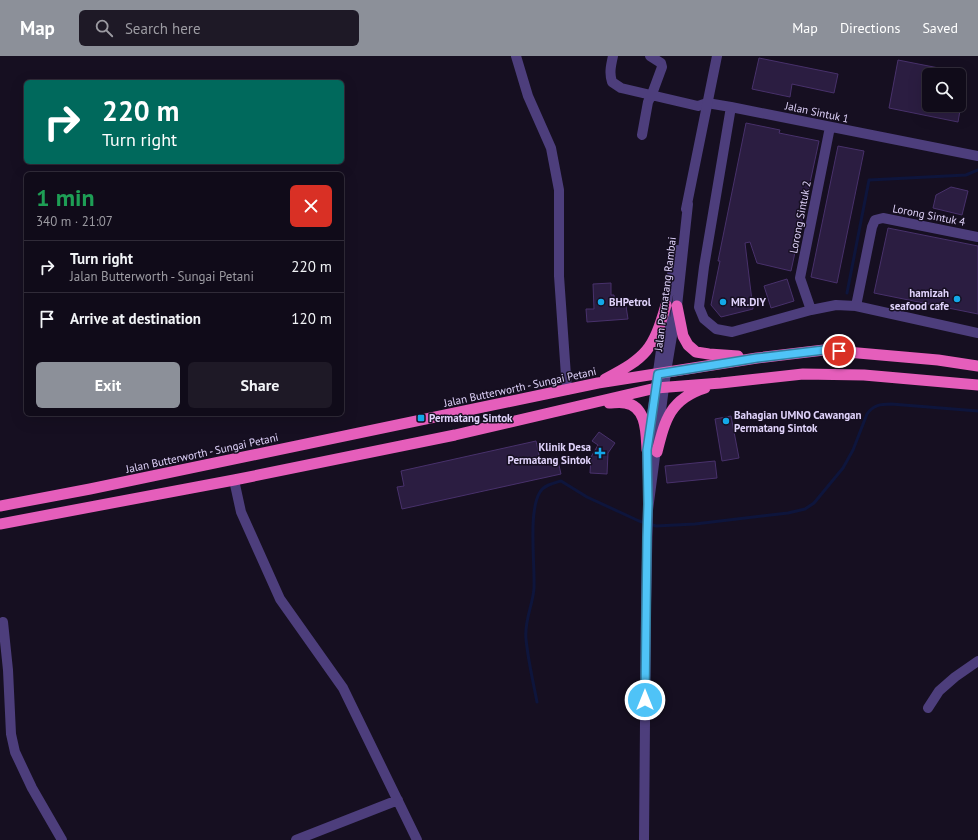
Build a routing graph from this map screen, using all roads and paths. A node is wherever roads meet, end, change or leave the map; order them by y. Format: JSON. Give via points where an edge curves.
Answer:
{"nodes":[{"id":1,"x":516,"y":56,"type":"edge"},
{"id":2,"x":613,"y":56,"type":"edge"},
{"id":3,"x":650,"y":56,"type":"edge"},
{"id":4,"x":717,"y":56,"type":"edge"},
{"id":5,"x":652,"y":94,"type":"junction"},
{"id":6,"x":707,"y":103,"type":"junction"},
{"id":7,"x":731,"y":107,"type":"junction"},
{"id":8,"x":830,"y":127,"type":"junction"},
{"id":9,"x":642,"y":135,"type":"dead end"},
{"id":10,"x":978,"y":156,"type":"edge"},
{"id":11,"x":978,"y":237,"type":"edge"},
{"id":12,"x":672,"y":305,"type":"junction"},
{"id":13,"x":856,"y":306,"type":"junction"},
{"id":14,"x":811,"y":310,"type":"junction"},
{"id":15,"x":978,"y":333,"type":"edge"},
{"id":16,"x":757,"y":358,"type":"junction"},
{"id":17,"x":978,"y":366,"type":"edge"},
{"id":18,"x":662,"y":373,"type":"junction"},
{"id":19,"x":598,"y":383,"type":"junction"},
{"id":20,"x":721,"y":383,"type":"junction"},
{"id":21,"x":978,"y":385,"type":"edge"},
{"id":22,"x":660,"y":388,"type":"junction"},
{"id":23,"x":567,"y":390,"type":"junction"},
{"id":24,"x":588,"y":403,"type":"junction"},
{"id":25,"x":652,"y":451,"type":"junction"},
{"id":26,"x":235,"y":485,"type":"junction"},
{"id":27,"x":0,"y":506,"type":"edge"},
{"id":28,"x":0,"y":524,"type":"edge"},
{"id":29,"x":3,"y":622,"type":"dead end"},
{"id":30,"x":978,"y":661,"type":"edge"},
{"id":31,"x":928,"y":708,"type":"dead end"},
{"id":32,"x":398,"y":800,"type":"junction"},
{"id":33,"x":62,"y":840,"type":"edge"},
{"id":34,"x":296,"y":840,"type":"edge"},
{"id":35,"x":417,"y":840,"type":"edge"},
{"id":36,"x":644,"y":840,"type":"edge"}],
"edges":[{"from":1,"to":23,"type":"street","via":[[528,96],[551,148],[559,190],[559,276]]},
{"from":2,"to":5,"type":"street","name":"Jalan Sintuk 1","via":[[610,71],[612,82],[621,88]]},
{"from":3,"to":5,"type":"street","via":[[661,63],[662,67]]},
{"from":4,"to":6,"type":"street","name":"Jalan Permatang Rambai"},
{"from":5,"to":6,"type":"street","name":"Jalan Sintuk 1","via":[[698,106]]},
{"from":5,"to":9,"type":"street"},
{"from":6,"to":7,"type":"street","name":"Jalan Sintuk 1"},
{"from":6,"to":12,"type":"street","name":"Jalan Permatang Rambai"},
{"from":7,"to":8,"type":"street","name":"Jalan Sintuk 1"},
{"from":7,"to":14,"type":"street","via":[[704,266],[700,307],[704,319],[716,329],[732,332]]},
{"from":8,"to":10,"type":"street","name":"Jalan Sintuk 1"},
{"from":8,"to":14,"type":"street","name":"Lorong Sintuk 2","via":[[800,278]]},
{"from":11,"to":13,"type":"street","name":"Lorong Sintuk 4","via":[[883,218],[875,220]]},
{"from":12,"to":16,"type":"highway","via":[[683,336],[696,352]]},
{"from":12,"to":18,"type":"street","name":"Jalan Permatang Rambai"},
{"from":12,"to":19,"type":"highway","via":[[652,343],[642,356],[628,367]]},
{"from":13,"to":14,"type":"street","via":[[836,305]]},
{"from":13,"to":15,"type":"street"},
{"from":16,"to":17,"type":"highway","name":"Jalan Butterworth - Sungai Petani","via":[[824,350],[885,354]]},
{"from":16,"to":18,"type":"highway","name":"Jalan Butterworth - Sungai Petani"},
{"from":18,"to":19,"type":"highway","name":"Jalan Butterworth - Sungai Petani"},
{"from":18,"to":22,"type":"street","name":"Jalan Permatang Rambai"},
{"from":19,"to":23,"type":"highway","name":"Jalan Butterworth - Sungai Petani"},
{"from":20,"to":21,"type":"highway","via":[[803,374],[864,375]]},
{"from":20,"to":22,"type":"highway"},
{"from":20,"to":25,"type":"highway","via":[[694,392],[683,399],[671,411]]},
{"from":22,"to":24,"type":"highway"},
{"from":22,"to":25,"type":"street","name":"Jalan Permatang Rambai"},
{"from":23,"to":27,"type":"highway","name":"Jalan Butterworth - Sungai Petani"},
{"from":24,"to":25,"type":"highway","via":[[626,403],[634,407],[641,413],[645,422]]},
{"from":24,"to":26,"type":"highway"},
{"from":25,"to":36,"type":"street","name":"Jalan Permatang Rambai","via":[[647,530]]},
{"from":26,"to":28,"type":"highway"},
{"from":26,"to":32,"type":"street","via":[[241,512],[280,599],[343,688]]},
{"from":29,"to":33,"type":"street","via":[[11,734],[15,752]]},
{"from":30,"to":31,"type":"street","via":[[939,691]]},
{"from":32,"to":34,"type":"street"},
{"from":32,"to":35,"type":"street"}]}
